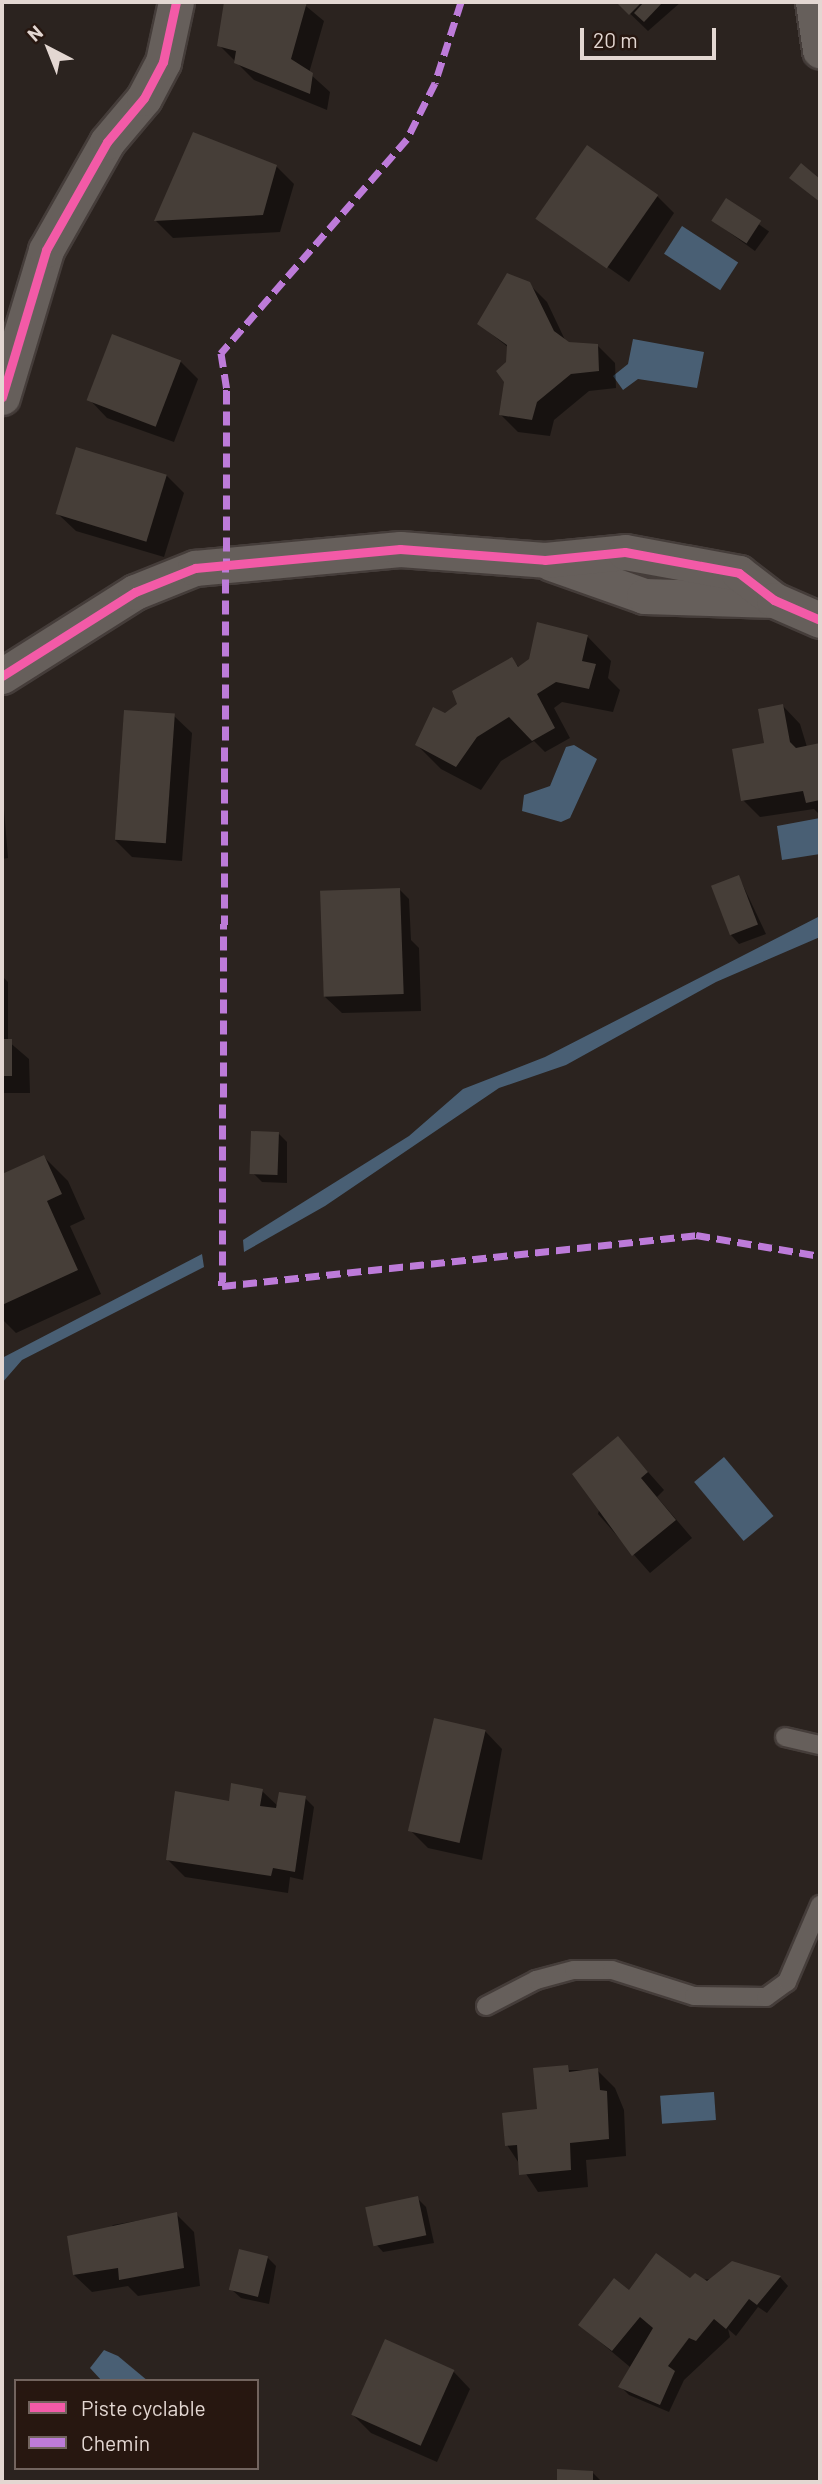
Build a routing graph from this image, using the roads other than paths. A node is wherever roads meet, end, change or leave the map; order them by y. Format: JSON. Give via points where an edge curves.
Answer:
{"nodes":[{"id":1,"x":176,"y":2,"type":"edge"},
{"id":2,"x":813,"y":2,"type":"edge"},
{"id":3,"x":820,"y":50,"type":"edge"},
{"id":4,"x":2,"y":397,"type":"edge"},
{"id":5,"x":820,"y":620,"type":"edge"},
{"id":6,"x":2,"y":676,"type":"edge"},
{"id":7,"x":785,"y":1737,"type":"dead end"},
{"id":8,"x":820,"y":1745,"type":"edge"},
{"id":9,"x":820,"y":1905,"type":"edge"},
{"id":10,"x":486,"y":2006,"type":"dead end"}],
"edges":[{"from":1,"to":4,"type":"street","via":[[163,62],[73,195],[46,250]]},
{"from":2,"to":3,"type":"street"},
{"from":5,"to":6,"type":"street","via":[[774,600],[644,596],[545,560],[400,548],[195,568],[135,592]]},
{"from":7,"to":8,"type":"lane"},
{"from":9,"to":10,"type":"lane","via":[[786,1982],[766,1997],[694,1996],[611,1970],[574,1970],[536,1980]]}]}
